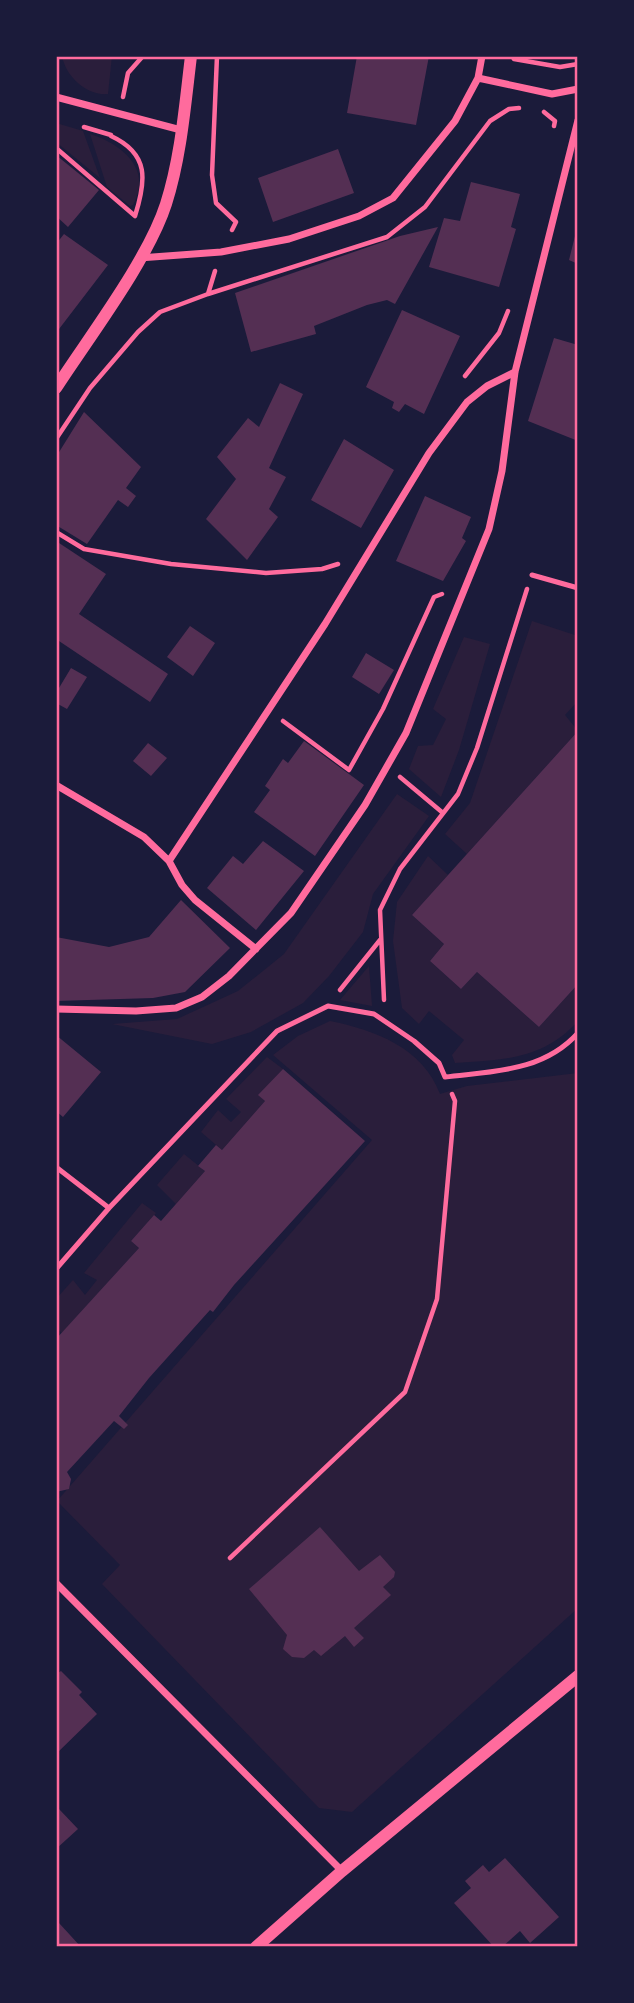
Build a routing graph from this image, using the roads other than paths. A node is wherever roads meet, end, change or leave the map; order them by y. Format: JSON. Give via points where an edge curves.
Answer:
{"nodes":[{"id":1,"x":191,"y":56,"type":"edge"},
{"id":2,"x":482,"y":56,"type":"edge"},
{"id":3,"x":478,"y":78,"type":"junction"},
{"id":4,"x":578,"y":89,"type":"edge"},
{"id":5,"x":56,"y":97,"type":"edge"},
{"id":6,"x":578,"y":120,"type":"edge"},
{"id":7,"x":181,"y":130,"type":"junction"},
{"id":8,"x":139,"y":258,"type":"junction"},
{"id":9,"x":515,"y":372,"type":"junction"},
{"id":10,"x":56,"y":388,"type":"edge"},
{"id":11,"x":532,"y":575,"type":"road end"},
{"id":12,"x":578,"y":588,"type":"edge"},
{"id":13,"x":56,"y":785,"type":"edge"},
{"id":14,"x":169,"y":861,"type":"junction"},
{"id":15,"x":256,"y":949,"type":"junction"},
{"id":16,"x":56,"y":1009,"type":"edge"},
{"id":17,"x":578,"y":1033,"type":"edge"},
{"id":18,"x":56,"y":1167,"type":"edge"},
{"id":19,"x":109,"y":1208,"type":"junction"},
{"id":20,"x":56,"y":1269,"type":"edge"},
{"id":21,"x":56,"y":1583,"type":"edge"},
{"id":22,"x":578,"y":1676,"type":"edge"},
{"id":23,"x":342,"y":1871,"type":"junction"},
{"id":24,"x":256,"y":1947,"type":"edge"}],
"edges":[{"from":1,"to":7,"type":"street"},
{"from":2,"to":3,"type":"street"},
{"from":3,"to":4,"type":"street","via":[[552,94]]},
{"from":3,"to":8,"type":"street","via":[[455,121],[393,198],[359,216],[289,239],[221,252]]},
{"from":5,"to":7,"type":"street"},
{"from":6,"to":9,"type":"street"},
{"from":7,"to":8,"type":"street","via":[[166,205]]},
{"from":8,"to":10,"type":"street"},
{"from":9,"to":14,"type":"street","via":[[467,402],[429,453],[317,636]]},
{"from":9,"to":15,"type":"street","via":[[489,529],[407,733],[322,869],[291,913]]},
{"from":11,"to":12,"type":"lane"},
{"from":13,"to":14,"type":"street","via":[[144,838]]},
{"from":14,"to":15,"type":"street","via":[[195,900]]},
{"from":15,"to":16,"type":"street","via":[[202,996],[176,1008]]},
{"from":17,"to":19,"type":"lane","via":[[567,1046],[521,1068],[445,1077],[439,1063],[374,1014],[327,1007],[277,1031]]},
{"from":18,"to":19,"type":"lane"},
{"from":19,"to":20,"type":"lane"},
{"from":21,"to":23,"type":"street"},
{"from":22,"to":23,"type":"street"},
{"from":23,"to":24,"type":"street"}]}
